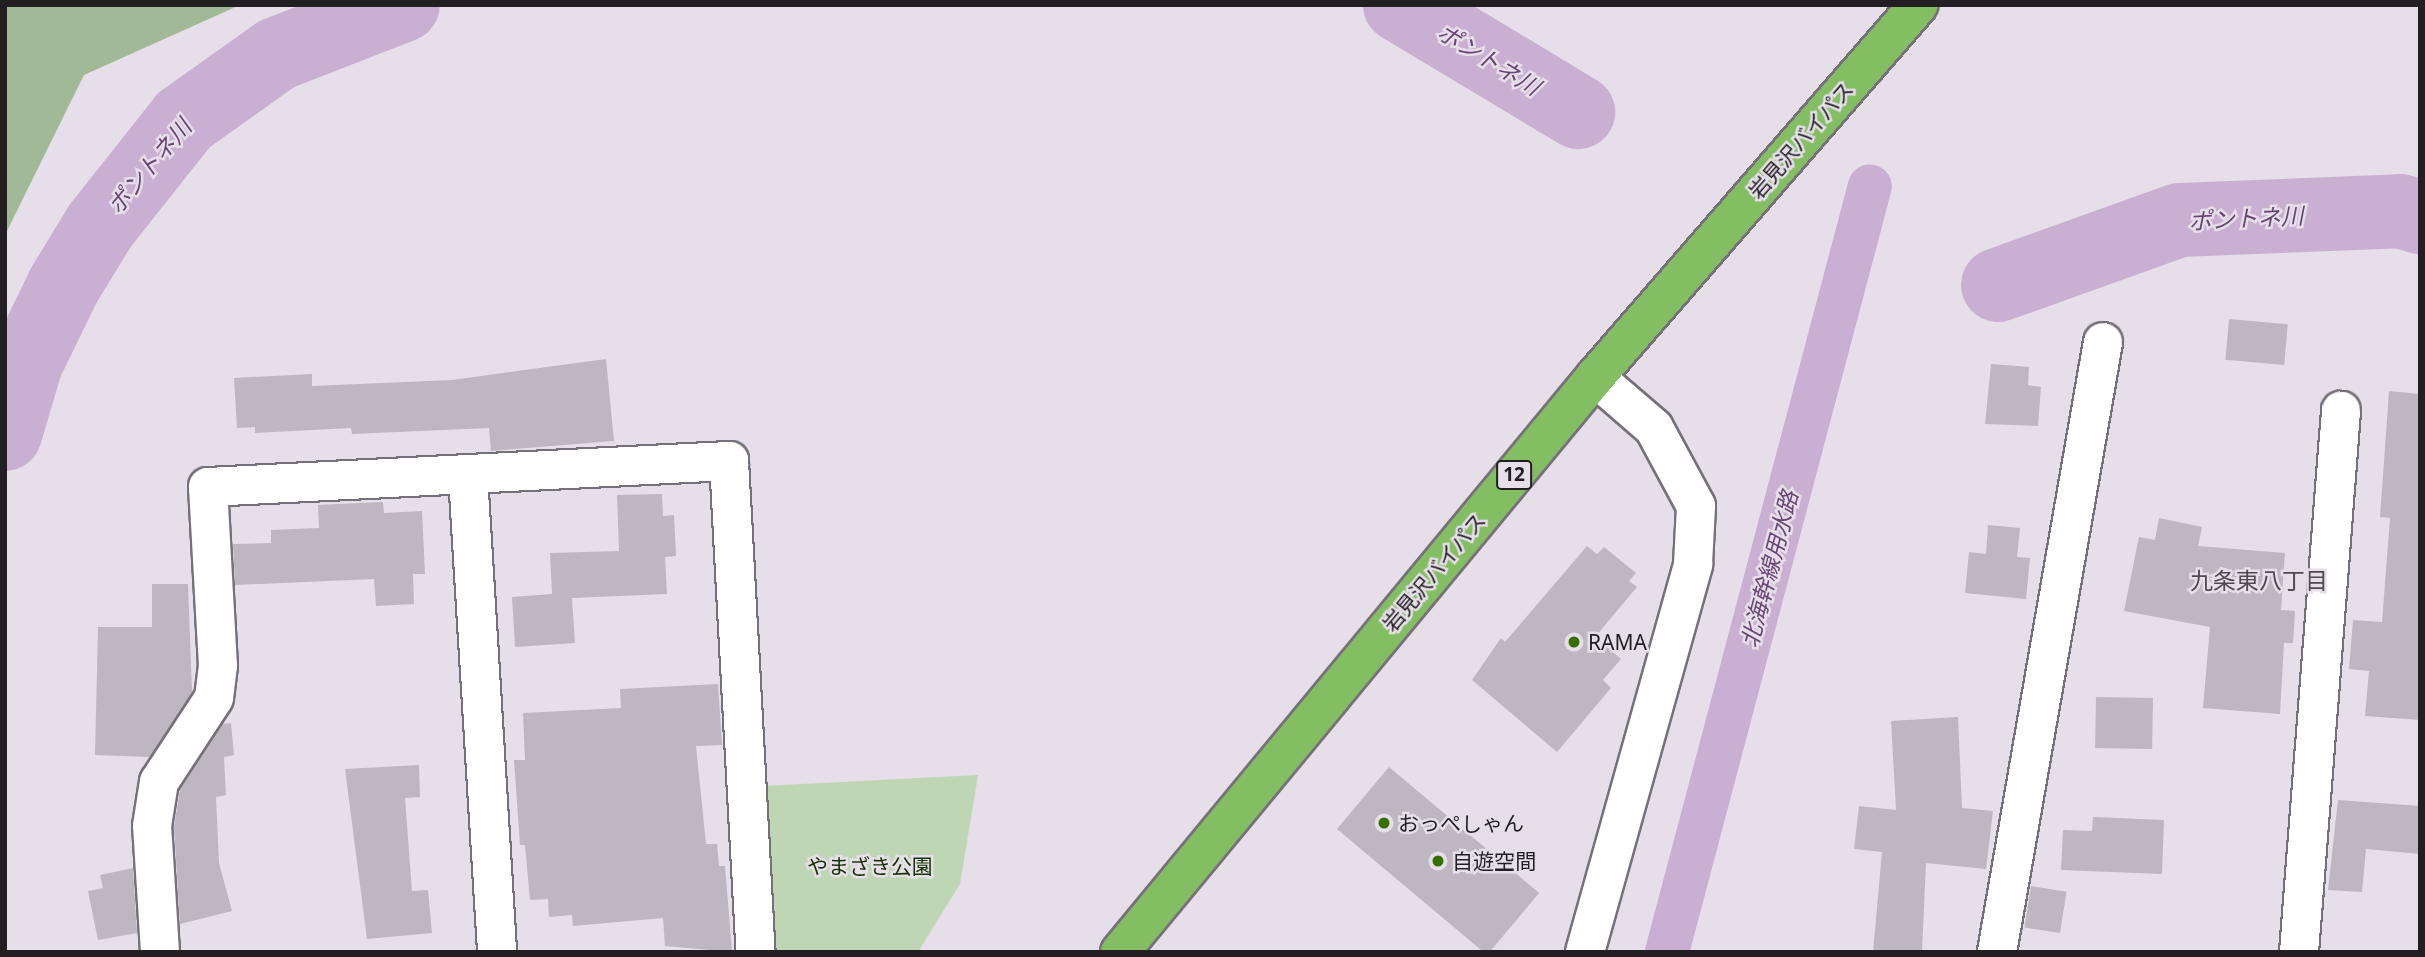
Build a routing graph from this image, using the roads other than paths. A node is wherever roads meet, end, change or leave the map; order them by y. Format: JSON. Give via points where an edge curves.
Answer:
{"nodes":[{"id":1,"x":1918,"y":5,"type":"edge"},
{"id":2,"x":2103,"y":342,"type":"dead end"},
{"id":3,"x":1595,"y":377,"type":"junction"},
{"id":4,"x":2342,"y":411,"type":"dead end"},
{"id":5,"x":468,"y":476,"type":"junction"},
{"id":6,"x":160,"y":952,"type":"edge"},
{"id":7,"x":497,"y":952,"type":"edge"},
{"id":8,"x":756,"y":952,"type":"edge"},
{"id":9,"x":1120,"y":952,"type":"edge"},
{"id":10,"x":1585,"y":952,"type":"edge"},
{"id":11,"x":1997,"y":952,"type":"edge"},
{"id":12,"x":2299,"y":952,"type":"edge"}],
"edges":[{"from":1,"to":3,"type":"highway","name":"岩見沢バイパス","number":"12"},
{"from":2,"to":11,"type":"street"},
{"from":3,"to":9,"type":"highway","name":"岩見沢バイパス","number":"12"},
{"from":3,"to":10,"type":"street","via":[[1654,428],[1696,506],[1693,564]]},
{"from":4,"to":12,"type":"street"},
{"from":5,"to":6,"type":"street","via":[[208,487],[218,666],[214,698],[159,782],[152,826]]},
{"from":5,"to":7,"type":"street"},
{"from":5,"to":8,"type":"street","via":[[729,461]]}]}
